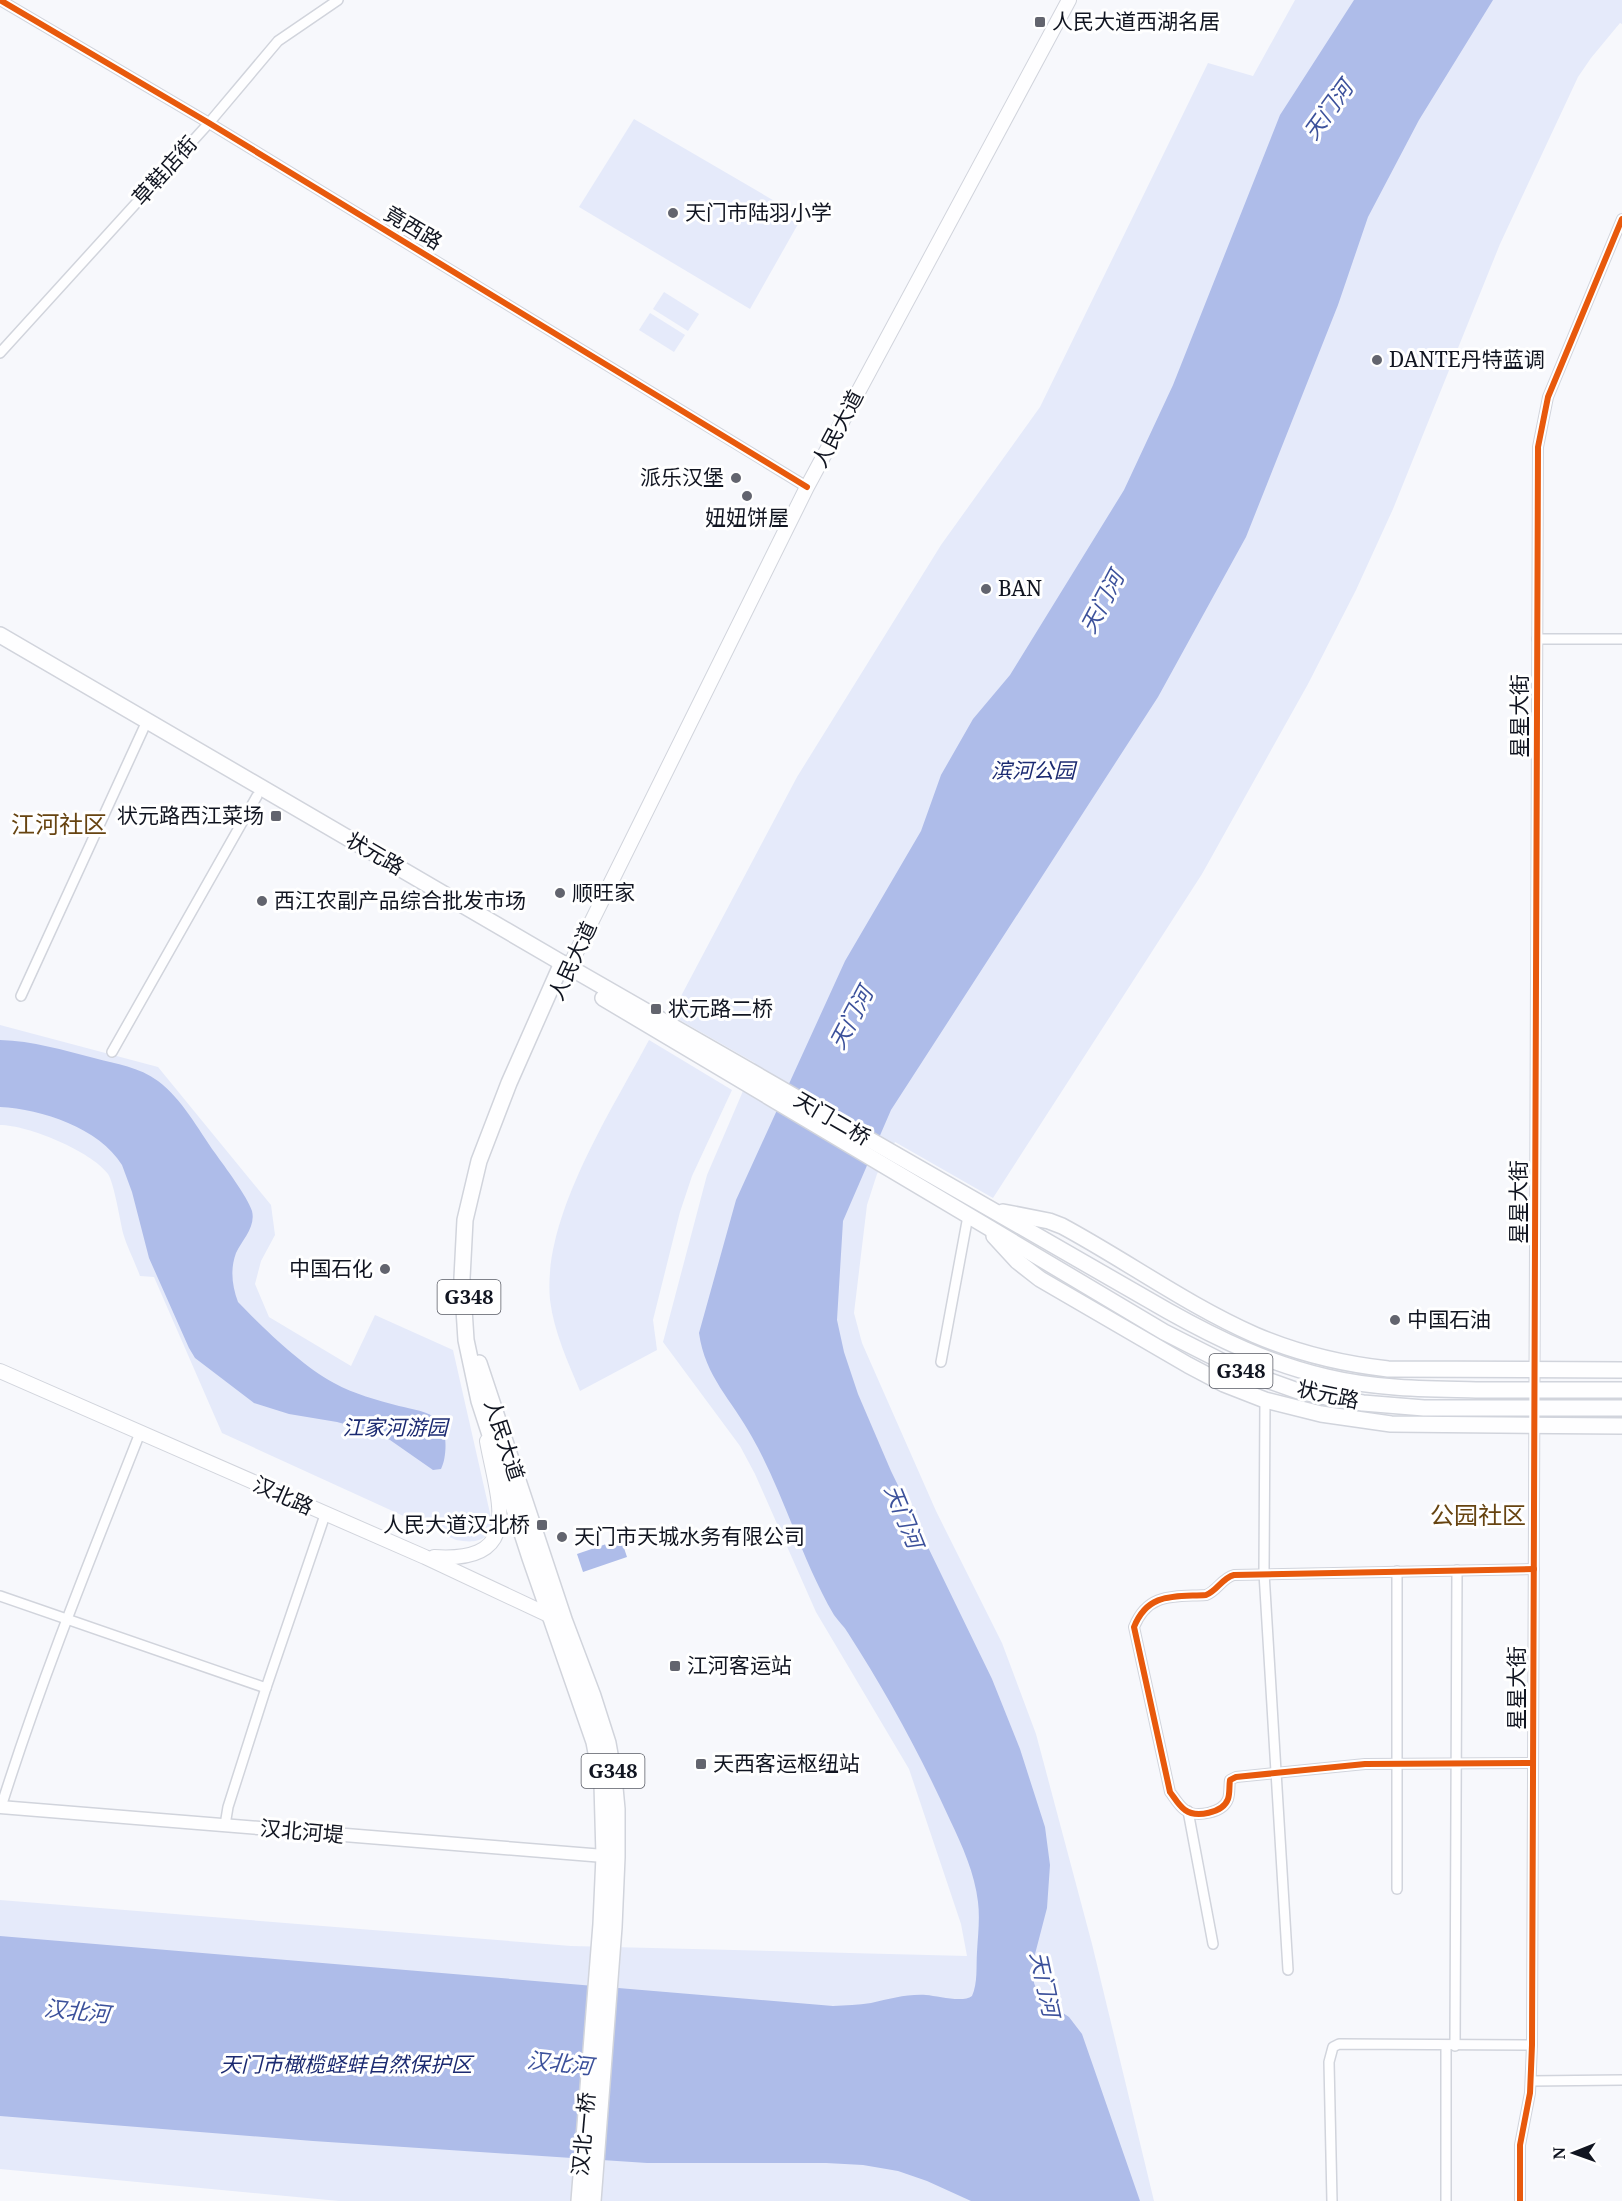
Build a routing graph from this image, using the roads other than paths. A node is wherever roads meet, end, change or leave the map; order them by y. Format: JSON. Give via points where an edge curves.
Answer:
{"nodes":[{"id":1,"x":0,"y":0,"type":"edge"},
{"id":2,"x":338,"y":0,"type":"edge"},
{"id":3,"x":1065,"y":0,"type":"edge"},
{"id":4,"x":209,"y":123,"type":"junction"},
{"id":5,"x":1622,"y":219,"type":"edge"},
{"id":6,"x":1612,"y":242,"type":"junction"},
{"id":7,"x":1622,"y":247,"type":"edge"},
{"id":8,"x":0,"y":353,"type":"edge"},
{"id":9,"x":803,"y":485,"type":"junction"},
{"id":10,"x":0,"y":635,"type":"edge"},
{"id":11,"x":1537,"y":639,"type":"junction"},
{"id":12,"x":1622,"y":639,"type":"edge"},
{"id":13,"x":0,"y":645,"type":"edge"},
{"id":14,"x":145,"y":725,"type":"junction"},
{"id":15,"x":257,"y":796,"type":"junction"},
{"id":16,"x":564,"y":969,"type":"junction"},
{"id":17,"x":21,"y":996,"type":"dead end"},
{"id":18,"x":112,"y":1052,"type":"dead end"},
{"id":19,"x":747,"y":1077,"type":"joint"},
{"id":20,"x":911,"y":1172,"type":"junction"},
{"id":21,"x":992,"y":1210,"type":"junction"},
{"id":22,"x":968,"y":1215,"type":"junction"},
{"id":23,"x":984,"y":1225,"type":"junction"},
{"id":24,"x":941,"y":1362,"type":"dead end"},
{"id":25,"x":1359,"y":1365,"type":"junction"},
{"id":26,"x":1437,"y":1370,"type":"junction"},
{"id":27,"x":1622,"y":1370,"type":"edge"},
{"id":28,"x":0,"y":1371,"type":"edge"},
{"id":29,"x":1535,"y":1371,"type":"junction"},
{"id":30,"x":1353,"y":1382,"type":"junction"},
{"id":31,"x":1451,"y":1390,"type":"junction"},
{"id":32,"x":1535,"y":1390,"type":"junction"},
{"id":33,"x":1622,"y":1390,"type":"edge"},
{"id":34,"x":1264,"y":1400,"type":"junction"},
{"id":35,"x":479,"y":1401,"type":"junction"},
{"id":36,"x":1377,"y":1405,"type":"junction"},
{"id":37,"x":1622,"y":1408,"type":"edge"},
{"id":38,"x":1534,"y":1409,"type":"junction"},
{"id":39,"x":1346,"y":1419,"type":"junction"},
{"id":40,"x":1534,"y":1426,"type":"junction"},
{"id":41,"x":1622,"y":1426,"type":"edge"},
{"id":42,"x":140,"y":1433,"type":"junction"},
{"id":43,"x":325,"y":1515,"type":"junction"},
{"id":44,"x":425,"y":1557,"type":"junction"},
{"id":45,"x":1534,"y":1569,"type":"junction"},
{"id":46,"x":1457,"y":1570,"type":"junction"},
{"id":47,"x":1397,"y":1571,"type":"junction"},
{"id":48,"x":1264,"y":1573,"type":"junction"},
{"id":49,"x":0,"y":1596,"type":"edge"},
{"id":50,"x":550,"y":1615,"type":"junction"},
{"id":51,"x":66,"y":1619,"type":"junction"},
{"id":52,"x":565,"y":1622,"type":"junction"},
{"id":53,"x":266,"y":1688,"type":"junction"},
{"id":54,"x":1533,"y":1763,"type":"junction"},
{"id":55,"x":1397,"y":1764,"type":"junction"},
{"id":56,"x":1456,"y":1764,"type":"junction"},
{"id":57,"x":1276,"y":1773,"type":"junction"},
{"id":58,"x":1,"y":1807,"type":"edge"},
{"id":59,"x":1188,"y":1811,"type":"junction"},
{"id":60,"x":225,"y":1825,"type":"junction"},
{"id":61,"x":604,"y":1856,"type":"junction"},
{"id":62,"x":1396,"y":1889,"type":"dead end"},
{"id":63,"x":608,"y":1926,"type":"junction"},
{"id":64,"x":1213,"y":1944,"type":"dead end"},
{"id":65,"x":1288,"y":1970,"type":"dead end"},
{"id":66,"x":1532,"y":2045,"type":"junction"},
{"id":67,"x":1451,"y":2046,"type":"junction"},
{"id":68,"x":1622,"y":2080,"type":"edge"},
{"id":69,"x":1531,"y":2081,"type":"junction"},
{"id":70,"x":579,"y":2201,"type":"edge"},
{"id":71,"x":593,"y":2201,"type":"edge"},
{"id":72,"x":1332,"y":2201,"type":"edge"},
{"id":73,"x":1446,"y":2201,"type":"edge"},
{"id":74,"x":1520,"y":2201,"type":"edge"}],
"edges":[{"from":1,"to":4,"type":"street","name":"竟西路"},
{"from":2,"to":4,"type":"street","name":"草鞋店街","via":[[278,41]]},
{"from":3,"to":9,"type":"main road","name":"人民大道"},
{"from":4,"to":8,"type":"street","name":"草鞋店街"},
{"from":4,"to":9,"type":"street","name":"竟西路"},
{"from":5,"to":6,"type":"street","name":"星星大街"},
{"from":6,"to":7,"type":"street"},
{"from":6,"to":11,"type":"street","name":"星星大街","via":[[1548,397],[1540,430]]},
{"from":9,"to":16,"type":"main road","name":"人民大道"},
{"from":10,"to":14,"type":"main road","name":"状元路"},
{"from":11,"to":12,"type":"street"},
{"from":11,"to":29,"type":"street","name":"星星大街"},
{"from":13,"to":14,"type":"main road","name":"状元路"},
{"from":14,"to":15,"type":"main road","name":"状元路"},
{"from":14,"to":16,"type":"main road","name":"状元路"},
{"from":14,"to":17,"type":"street"},
{"from":15,"to":16,"type":"main road","name":"状元路"},
{"from":15,"to":18,"type":"street"},
{"from":16,"to":19,"type":"main road","name":"状元路","number":"G348"},
{"from":16,"to":35,"type":"main road","name":"人民大道","number":"G348","via":[[491,1126],[467,1211],[462,1258],[463,1309]]},
{"from":16,"to":52,"type":"main road","name":"人民大道","number":"G348","via":[[485,1162],[471,1216],[468,1277],[474,1341],[483,1376]]},
{"from":19,"to":20,"type":"main road","name":"天门二桥","number":"G348"},
{"from":20,"to":21,"type":"main road","name":"状元路","number":"G348"},
{"from":20,"to":22,"type":"main road","name":"状元路","number":"G348"},
{"from":21,"to":25,"type":"main road","via":[[1062,1226],[1235,1326],[1280,1345]]},
{"from":21,"to":30,"type":"main road","name":"状元路","number":"G348","via":[[1233,1345],[1294,1368]]},
{"from":22,"to":23,"type":"main road","name":"状元路","number":"G348"},
{"from":22,"to":24,"type":"street"},
{"from":23,"to":34,"type":"main road","via":[[1017,1261],[1040,1279],[1188,1365]]},
{"from":23,"to":36,"type":"main road","name":"状元路","number":"G348","via":[[1164,1332],[1239,1370],[1298,1391]]},
{"from":25,"to":26,"type":"main road"},
{"from":25,"to":30,"type":"main road"},
{"from":26,"to":29,"type":"main road"},
{"from":26,"to":31,"type":"main road"},
{"from":27,"to":29,"type":"main road"},
{"from":28,"to":42,"type":"main road","name":"汉北路"},
{"from":29,"to":32,"type":"street","name":"星星大街"},
{"from":30,"to":31,"type":"main road","name":"状元路","number":"G348"},
{"from":31,"to":32,"type":"main road","name":"状元路","number":"G348"},
{"from":32,"to":33,"type":"main road","name":"状元路","number":"G348"},
{"from":32,"to":38,"type":"street","name":"星星大街"},
{"from":34,"to":39,"type":"main road"},
{"from":34,"to":48,"type":"street"},
{"from":35,"to":44,"type":"main road","via":[[498,1500],[497,1534],[487,1547],[467,1557]]},
{"from":35,"to":50,"type":"main road","name":"人民大道","number":"G348"},
{"from":36,"to":38,"type":"main road","name":"状元路","number":"G348"},
{"from":36,"to":39,"type":"main road"},
{"from":37,"to":38,"type":"main road","name":"状元路","number":"G348"},
{"from":38,"to":40,"type":"street","name":"星星大街"},
{"from":39,"to":40,"type":"main road","via":[[1417,1426]]},
{"from":40,"to":41,"type":"main road"},
{"from":40,"to":45,"type":"street","name":"星星大街"},
{"from":42,"to":43,"type":"main road","name":"汉北路"},
{"from":42,"to":51,"type":"street"},
{"from":43,"to":44,"type":"main road","name":"汉北路"},
{"from":43,"to":53,"type":"street"},
{"from":44,"to":50,"type":"main road","name":"汉北路"},
{"from":45,"to":46,"type":"street"},
{"from":45,"to":54,"type":"street","name":"星星大街"},
{"from":46,"to":47,"type":"street"},
{"from":46,"to":56,"type":"street"},
{"from":47,"to":48,"type":"street"},
{"from":47,"to":55,"type":"street"},
{"from":48,"to":57,"type":"street"},
{"from":48,"to":59,"type":"street","via":[[1227,1577],[1212,1593],[1158,1599],[1134,1627],[1170,1792]]},
{"from":49,"to":51,"type":"street"},
{"from":50,"to":52,"type":"main road","name":"汉北路"},
{"from":50,"to":61,"type":"main road","name":"人民大道","number":"G348","via":[[599,1762]]},
{"from":51,"to":53,"type":"street"},
{"from":51,"to":58,"type":"street"},
{"from":52,"to":63,"type":"main road","name":"人民大道","number":"G348","via":[[608,1743],[614,1777],[617,1818]]},
{"from":53,"to":60,"type":"street"},
{"from":54,"to":56,"type":"street"},
{"from":54,"to":66,"type":"street","name":"星星大街"},
{"from":55,"to":56,"type":"street"},
{"from":55,"to":57,"type":"street"},
{"from":55,"to":62,"type":"street"},
{"from":56,"to":67,"type":"street"},
{"from":57,"to":59,"type":"street","via":[[1236,1777],[1230,1780],[1228,1799],[1218,1810],[1194,1814]]},
{"from":57,"to":65,"type":"street"},
{"from":58,"to":60,"type":"street","name":"汉北河堤"},
{"from":59,"to":64,"type":"street"},
{"from":60,"to":61,"type":"street","name":"汉北河堤"},
{"from":61,"to":63,"type":"main road","name":"人民大道","number":"G348"},
{"from":63,"to":70,"type":"main road","name":"汉北一桥","number":"G348"},
{"from":63,"to":71,"type":"main road","name":"汉北一桥","number":"G348"},
{"from":66,"to":67,"type":"street"},
{"from":66,"to":69,"type":"street","name":"星星大街"},
{"from":67,"to":72,"type":"street","via":[[1333,2047],[1329,2062]]},
{"from":67,"to":73,"type":"street"},
{"from":68,"to":69,"type":"street"},
{"from":69,"to":74,"type":"street","name":"星星大街","via":[[1520,2145]]}]}
